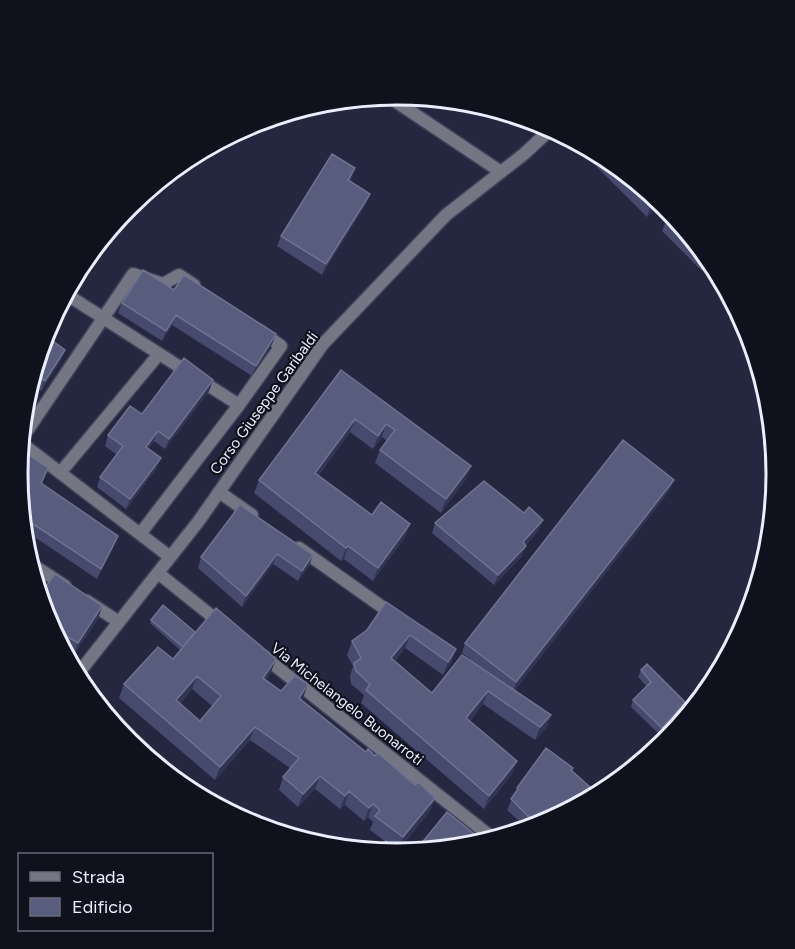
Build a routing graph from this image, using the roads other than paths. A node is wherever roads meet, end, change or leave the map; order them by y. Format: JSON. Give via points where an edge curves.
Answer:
{"nodes":[{"id":1,"x":400,"y":105,"type":"edge"},
{"id":2,"x":543,"y":136,"type":"edge"},
{"id":3,"x":501,"y":172,"type":"junction"},
{"id":4,"x":206,"y":294,"type":"edge"},
{"id":5,"x":73,"y":299,"type":"edge"},
{"id":6,"x":102,"y":318,"type":"junction"},
{"id":7,"x":253,"y":326,"type":"edge"},
{"id":8,"x":159,"y":354,"type":"junction"},
{"id":9,"x":239,"y":405,"type":"junction"},
{"id":10,"x":33,"y":423,"type":"edge"},
{"id":11,"x":29,"y":449,"type":"edge"},
{"id":12,"x":60,"y":473,"type":"junction"},
{"id":13,"x":219,"y":492,"type":"junction"},
{"id":14,"x":258,"y":519,"type":"edge"},
{"id":15,"x":140,"y":534,"type":"junction"},
{"id":16,"x":287,"y":540,"type":"edge"},
{"id":17,"x":170,"y":557,"type":"junction"},
{"id":18,"x":41,"y":570,"type":"edge"},
{"id":19,"x":158,"y":573,"type":"junction"},
{"id":20,"x":119,"y":622,"type":"junction"},
{"id":21,"x":404,"y":623,"type":"edge"},
{"id":22,"x":232,"y":631,"type":"edge"},
{"id":23,"x":250,"y":646,"type":"edge"},
{"id":24,"x":83,"y":667,"type":"edge"},
{"id":25,"x":486,"y":833,"type":"edge"}],
"edges":[{"from":1,"to":3,"type":"street"},
{"from":2,"to":3,"type":"street","name":"Corso Giuseppe Garibaldi"},
{"from":3,"to":13,"type":"street","name":"Corso Giuseppe Garibaldi","via":[[446,215],[323,344]]},
{"from":4,"to":6,"type":"street","via":[[179,275],[163,284],[133,274]]},
{"from":5,"to":6,"type":"street"},
{"from":6,"to":8,"type":"street"},
{"from":6,"to":10,"type":"street"},
{"from":7,"to":9,"type":"street","via":[[280,346]]},
{"from":8,"to":9,"type":"street"},
{"from":8,"to":12,"type":"street"},
{"from":9,"to":15,"type":"street"},
{"from":11,"to":12,"type":"street"},
{"from":12,"to":15,"type":"street"},
{"from":13,"to":14,"type":"street"},
{"from":13,"to":17,"type":"street","name":"Corso Giuseppe Garibaldi"},
{"from":15,"to":17,"type":"street"},
{"from":16,"to":21,"type":"street"},
{"from":17,"to":19,"type":"street","name":"Corso Giuseppe Garibaldi"},
{"from":18,"to":20,"type":"street"},
{"from":19,"to":20,"type":"street","name":"Corso Giuseppe Garibaldi"},
{"from":19,"to":22,"type":"street"},
{"from":20,"to":24,"type":"street","name":"Corso Giuseppe Garibaldi"},
{"from":23,"to":25,"type":"street","name":"Via Michelangelo Buonarroti"}]}
